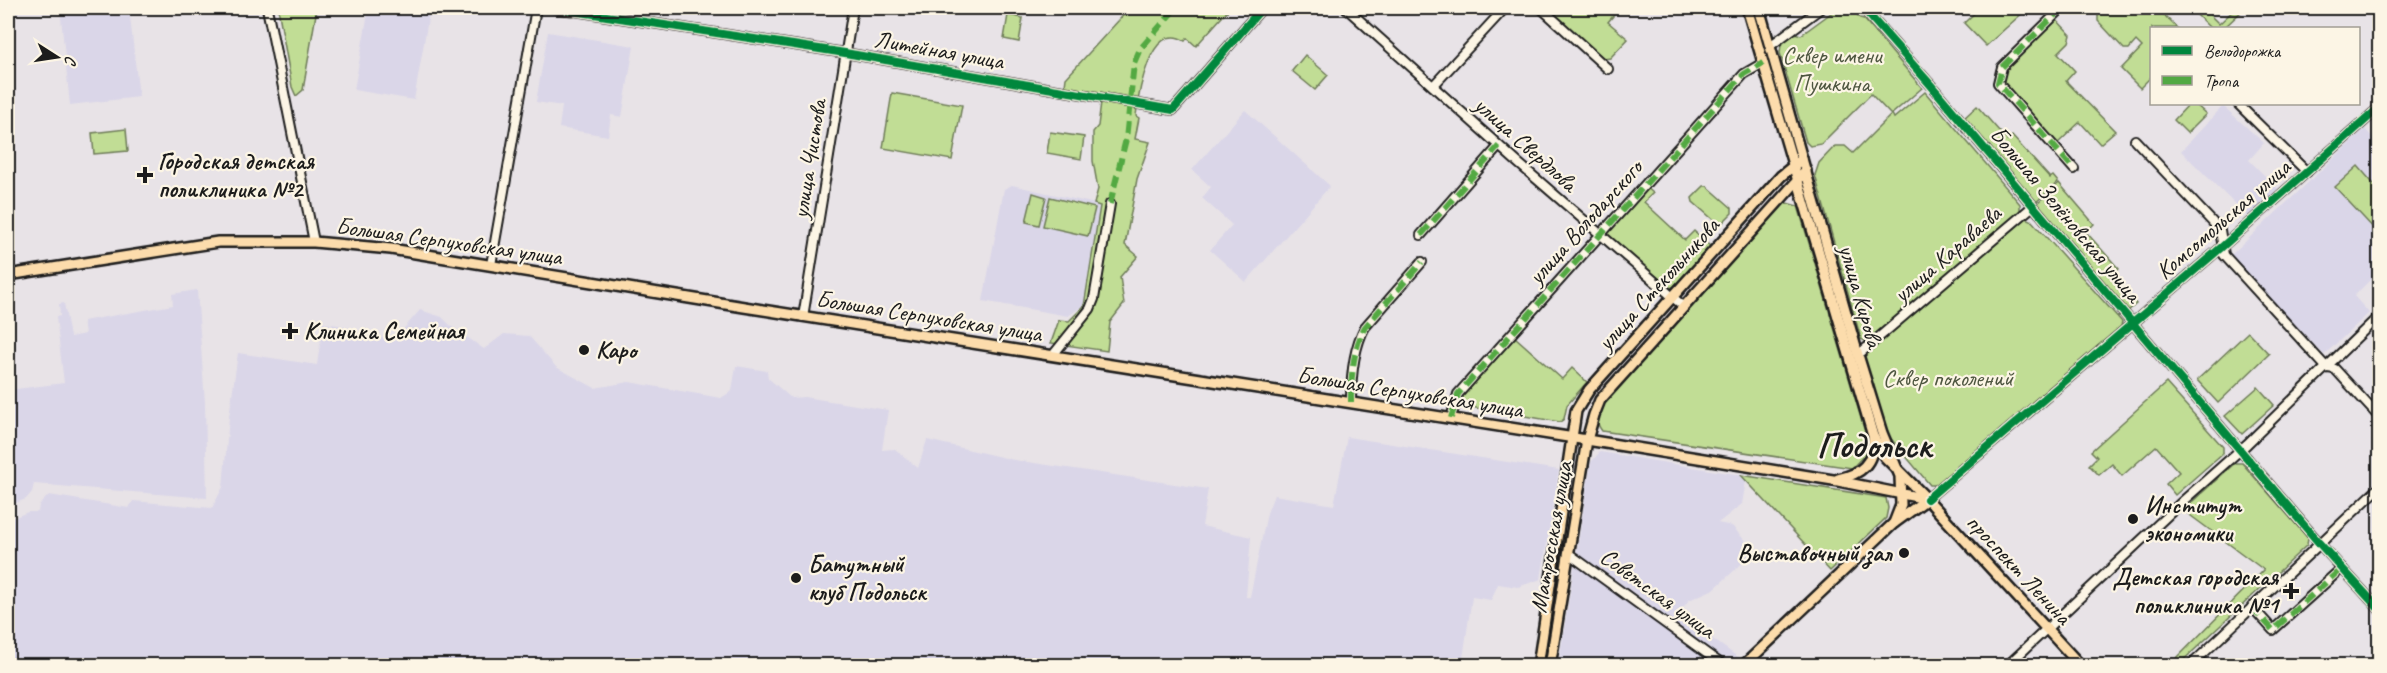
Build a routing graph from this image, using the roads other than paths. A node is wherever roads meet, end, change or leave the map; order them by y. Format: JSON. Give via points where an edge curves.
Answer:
{"nodes":[{"id":1,"x":267,"y":8,"type":"edge"},
{"id":2,"x":536,"y":8,"type":"edge"},
{"id":3,"x":555,"y":8,"type":"edge"},
{"id":4,"x":853,"y":8,"type":"edge"},
{"id":5,"x":1262,"y":8,"type":"edge"},
{"id":6,"x":1346,"y":8,"type":"edge"},
{"id":7,"x":1504,"y":8,"type":"edge"},
{"id":8,"x":1541,"y":8,"type":"edge"},
{"id":9,"x":1747,"y":8,"type":"edge"},
{"id":10,"x":1759,"y":8,"type":"edge"},
{"id":11,"x":1821,"y":8,"type":"edge"},
{"id":12,"x":1863,"y":8,"type":"edge"},
{"id":13,"x":2062,"y":8,"type":"edge"},
{"id":14,"x":1356,"y":11,"type":"edge"},
{"id":15,"x":1770,"y":46,"type":"junction"},
{"id":16,"x":1759,"y":52,"type":"junction"},
{"id":17,"x":846,"y":54,"type":"junction"},
{"id":18,"x":1763,"y":63,"type":"junction"},
{"id":19,"x":1608,"y":69,"type":"dead end"},
{"id":20,"x":1433,"y":86,"type":"junction"},
{"id":21,"x":2239,"y":105,"type":"edge"},
{"id":22,"x":2379,"y":107,"type":"edge"},
{"id":23,"x":2135,"y":140,"type":"dead end"},
{"id":24,"x":1499,"y":146,"type":"junction"},
{"id":25,"x":1802,"y":159,"type":"junction"},
{"id":26,"x":1792,"y":166,"type":"junction"},
{"id":27,"x":2074,"y":169,"type":"dead end"},
{"id":28,"x":1806,"y":171,"type":"junction"},
{"id":29,"x":2307,"y":172,"type":"junction"},
{"id":30,"x":1797,"y":182,"type":"junction"},
{"id":31,"x":1110,"y":204,"type":"dead end"},
{"id":32,"x":2033,"y":206,"type":"junction"},
{"id":33,"x":1421,"y":235,"type":"dead end"},
{"id":34,"x":1600,"y":235,"type":"junction"},
{"id":35,"x":314,"y":242,"type":"junction"},
{"id":36,"x":2223,"y":246,"type":"junction"},
{"id":37,"x":1422,"y":262,"type":"dead end"},
{"id":38,"x":491,"y":265,"type":"junction"},
{"id":39,"x":8,"y":268,"type":"edge"},
{"id":40,"x":11,"y":273,"type":"edge"},
{"id":41,"x":1672,"y":297,"type":"junction"},
{"id":42,"x":1683,"y":306,"type":"junction"},
{"id":43,"x":2379,"y":315,"type":"edge"},
{"id":44,"x":803,"y":316,"type":"junction"},
{"id":45,"x":2133,"y":323,"type":"junction"},
{"id":46,"x":1053,"y":355,"type":"junction"},
{"id":47,"x":1858,"y":355,"type":"junction"},
{"id":48,"x":2327,"y":368,"type":"junction"},
{"id":49,"x":1351,"y":402,"type":"junction"},
{"id":50,"x":1594,"y":415,"type":"joint"},
{"id":51,"x":1451,"y":418,"type":"junction"},
{"id":52,"x":2379,"y":418,"type":"edge"},
{"id":53,"x":1873,"y":436,"type":"junction"},
{"id":54,"x":1571,"y":438,"type":"junction"},
{"id":55,"x":1587,"y":440,"type":"junction"},
{"id":56,"x":2241,"y":450,"type":"junction"},
{"id":57,"x":1898,"y":469,"type":"junction"},
{"id":58,"x":1833,"y":480,"type":"junction"},
{"id":59,"x":2379,"y":487,"type":"edge"},
{"id":60,"x":1901,"y":493,"type":"junction"},
{"id":61,"x":1928,"y":500,"type":"junction"},
{"id":62,"x":1894,"y":524,"type":"junction"},
{"id":63,"x":2319,"y":543,"type":"junction"},
{"id":64,"x":1568,"y":554,"type":"junction"},
{"id":65,"x":2342,"y":568,"type":"junction"},
{"id":66,"x":2252,"y":607,"type":"junction"},
{"id":67,"x":2379,"y":610,"type":"edge"},
{"id":68,"x":2046,"y":628,"type":"junction"},
{"id":69,"x":1538,"y":666,"type":"edge"},
{"id":70,"x":1550,"y":666,"type":"edge"},
{"id":71,"x":1724,"y":666,"type":"edge"},
{"id":72,"x":1743,"y":666,"type":"edge"},
{"id":73,"x":2007,"y":666,"type":"edge"},
{"id":74,"x":2082,"y":666,"type":"edge"},
{"id":75,"x":2190,"y":666,"type":"edge"}],
"edges":[{"from":1,"to":35,"type":"street"},
{"from":2,"to":38,"type":"street"},
{"from":3,"to":17,"type":"street","name":"Литейная улица"},
{"from":4,"to":17,"type":"street","name":"улица Чистова"},
{"from":5,"to":17,"type":"street","name":"Литейная улица","via":[[1173,110]]},
{"from":6,"to":14,"type":"street","name":"улица Свердлова"},
{"from":7,"to":20,"type":"street"},
{"from":8,"to":19,"type":"street"},
{"from":9,"to":16,"type":"main road","name":"улица Кирова"},
{"from":10,"to":15,"type":"main road","name":"улица Кирова"},
{"from":11,"to":15,"type":"street"},
{"from":12,"to":32,"type":"street","name":"Большая Зелёновская улица"},
{"from":13,"to":27,"type":"street","via":[[2001,67],[1998,83]]},
{"from":14,"to":20,"type":"street","name":"улица Свердлова"},
{"from":15,"to":16,"type":"main road"},
{"from":15,"to":25,"type":"main road","name":"улица Кирова"},
{"from":16,"to":18,"type":"main road","name":"улица Кирова"},
{"from":17,"to":44,"type":"street","name":"улица Чистова"},
{"from":18,"to":26,"type":"main road","name":"улица Кирова"},
{"from":18,"to":34,"type":"street","name":"улица Володарского","via":[[1744,74]]},
{"from":20,"to":24,"type":"street","name":"улица Свердлова"},
{"from":21,"to":29,"type":"street"},
{"from":22,"to":29,"type":"street","name":"Комсомольская улица"},
{"from":23,"to":36,"type":"street","via":[[2220,230]]},
{"from":24,"to":33,"type":"street"},
{"from":24,"to":34,"type":"street","name":"улица Свердлова"},
{"from":25,"to":26,"type":"main road","name":"улица Стекольникова"},
{"from":25,"to":28,"type":"main road","name":"улица Кирова"},
{"from":25,"to":30,"type":"main road"},
{"from":26,"to":30,"type":"main road","name":"улица Кирова"},
{"from":26,"to":41,"type":"main road","name":"улица Стекольникова"},
{"from":28,"to":30,"type":"main road","name":"улица Стекольникова"},
{"from":28,"to":47,"type":"main road","name":"улица Кирова"},
{"from":29,"to":36,"type":"street","name":"Комсомольская улица"},
{"from":30,"to":42,"type":"main road","name":"улица Стекольникова"},
{"from":30,"to":53,"type":"main road","name":"улица Кирова"},
{"from":31,"to":46,"type":"street","via":[[1090,309]]},
{"from":32,"to":45,"type":"street","name":"Большая Зелёновская улица"},
{"from":32,"to":47,"type":"street","name":"улица Караваева"},
{"from":34,"to":41,"type":"street","name":"улица Свердлова"},
{"from":34,"to":51,"type":"street","name":"улица Володарского","via":[[1458,394]]},
{"from":35,"to":38,"type":"main road","name":"Большая Серпуховская улица"},
{"from":35,"to":40,"type":"main road","name":"Большая Серпуховская улица","via":[[218,242]]},
{"from":36,"to":45,"type":"street","name":"Комсомольская улица"},
{"from":36,"to":48,"type":"street","via":[[2224,255]]},
{"from":37,"to":49,"type":"street","via":[[1359,338]]},
{"from":38,"to":44,"type":"main road","name":"Большая Серпуховская улица"},
{"from":39,"to":40,"type":"street"},
{"from":41,"to":42,"type":"street","name":"улица Свердлова"},
{"from":41,"to":54,"type":"main road","name":"улица Стекольникова","via":[[1589,390],[1576,411]]},
{"from":42,"to":50,"type":"main road","name":"улица Стекольникова","via":[[1600,400]]},
{"from":43,"to":48,"type":"street"},
{"from":44,"to":46,"type":"main road","name":"Большая Серпуховская улица"},
{"from":45,"to":56,"type":"street","name":"Большая Зелёновская улица"},
{"from":45,"to":61,"type":"street","name":"Комсомольская улица"},
{"from":46,"to":49,"type":"main road","name":"Большая Серпуховская улица"},
{"from":47,"to":57,"type":"main road","name":"улица Кирова","via":[[1882,433]]},
{"from":48,"to":52,"type":"street","via":[[2335,369]]},
{"from":48,"to":56,"type":"street"},
{"from":49,"to":51,"type":"main road","name":"Большая Серпуховская улица"},
{"from":50,"to":55,"type":"main road","name":"Матросская улица"},
{"from":51,"to":54,"type":"main road","name":"Большая Серпуховская улица"},
{"from":53,"to":57,"type":"main road","name":"улица Кирова","via":[[1885,457]]},
{"from":53,"to":58,"type":"main road","via":[[1874,452],[1860,471]]},
{"from":54,"to":55,"type":"main road","name":"Большая Серпуховская улица"},
{"from":54,"to":69,"type":"main road","name":"Матросская улица"},
{"from":55,"to":58,"type":"main road","name":"Большая Серпуховская улица"},
{"from":55,"to":64,"type":"main road","name":"Матросская улица"},
{"from":56,"to":63,"type":"street","name":"Большая Зелёновская улица"},
{"from":56,"to":68,"type":"street"},
{"from":57,"to":60,"type":"main road"},
{"from":57,"to":61,"type":"main road","name":"проспект Ленина"},
{"from":58,"to":60,"type":"main road","name":"Большая Серпуховская улица"},
{"from":59,"to":63,"type":"street"},
{"from":60,"to":61,"type":"main road","name":"Большая Серпуховская улица"},
{"from":60,"to":62,"type":"main road"},
{"from":61,"to":62,"type":"main road"},
{"from":61,"to":68,"type":"main road","name":"проспект Ленина"},
{"from":62,"to":72,"type":"main road"},
{"from":63,"to":65,"type":"street","name":"Большая Зелёновская улица"},
{"from":63,"to":66,"type":"street"},
{"from":64,"to":70,"type":"main road","name":"Матросская улица"},
{"from":64,"to":71,"type":"street","name":"Советская улица"},
{"from":65,"to":66,"type":"street","via":[[2273,630]]},
{"from":65,"to":67,"type":"street","name":"Большая Зелёновская улица"},
{"from":66,"to":75,"type":"street"},
{"from":68,"to":73,"type":"street"},
{"from":68,"to":74,"type":"main road","name":"проспект Ленина"}]}
